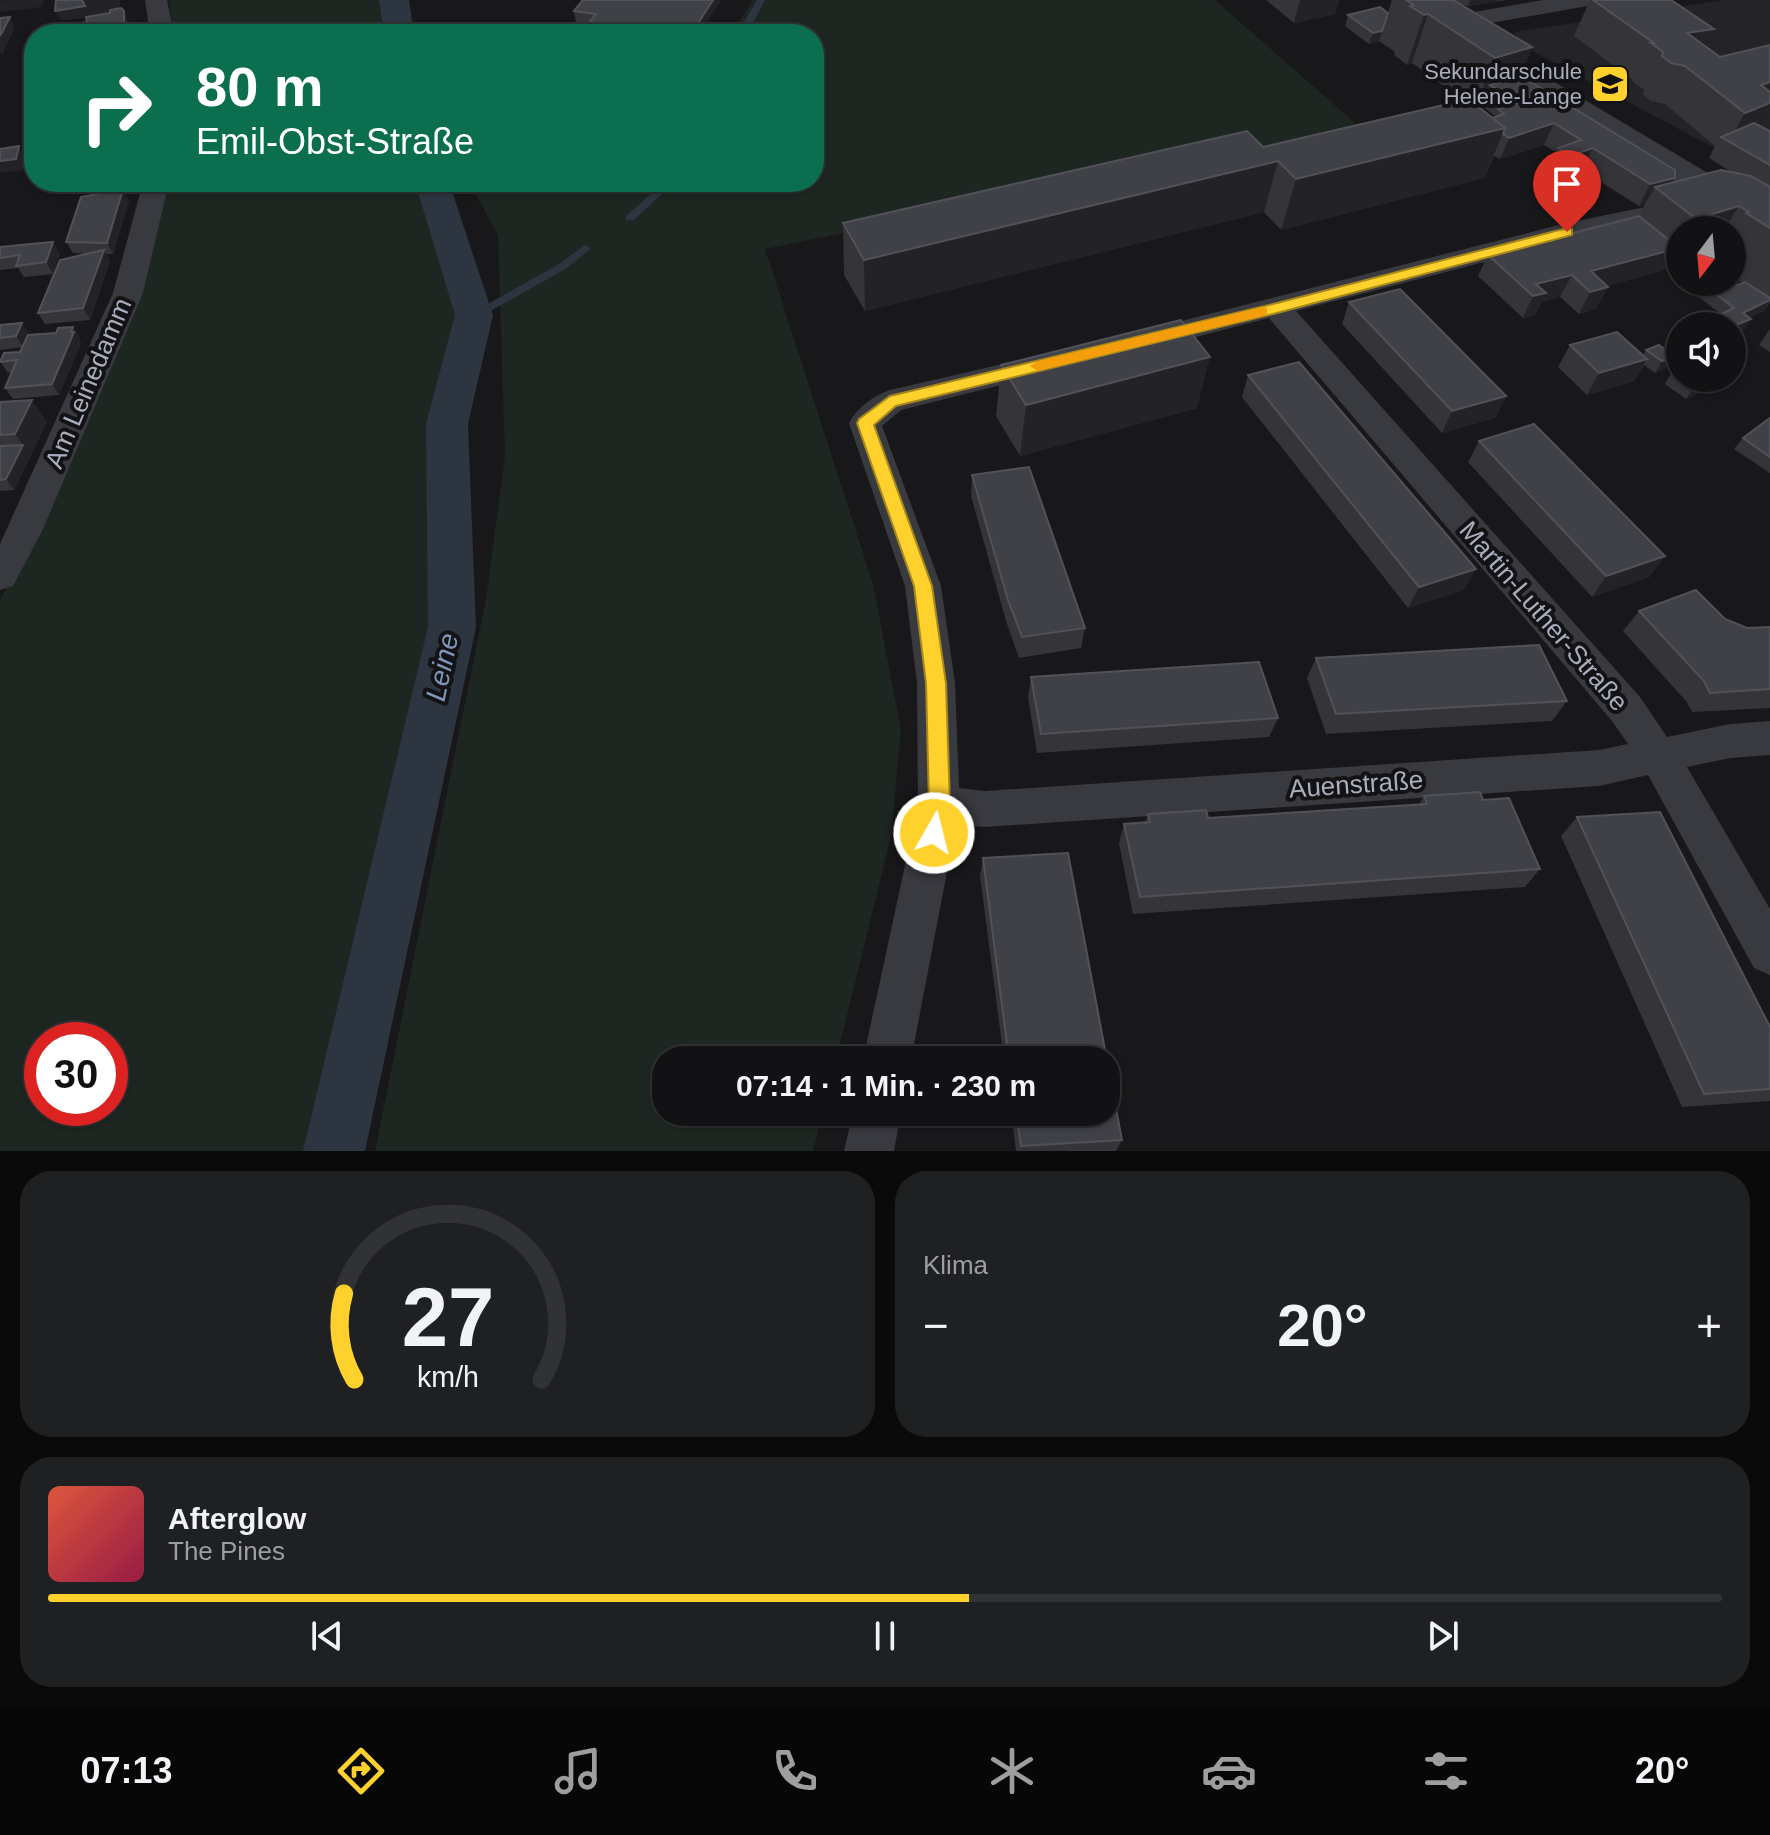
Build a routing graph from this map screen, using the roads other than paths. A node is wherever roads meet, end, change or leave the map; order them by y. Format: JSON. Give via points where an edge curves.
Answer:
{"nodes":[{"id":1,"x":156,"y":0,"type":"edge"},
{"id":2,"x":1405,"y":0,"type":"edge"},
{"id":3,"x":1582,"y":0,"type":"edge"},
{"id":4,"x":160,"y":24,"type":"edge"},
{"id":5,"x":1439,"y":25,"type":"junction"},
{"id":6,"x":153,"y":192,"type":"edge"},
{"id":7,"x":1717,"y":194,"type":"junction"},
{"id":8,"x":1770,"y":225,"type":"edge"},
{"id":9,"x":1277,"y":308,"type":"junction"},
{"id":10,"x":1107,"y":349,"type":"edge"},
{"id":11,"x":1076,"y":357,"type":"edge"},
{"id":12,"x":0,"y":576,"type":"edge"},
{"id":13,"x":1770,"y":738,"type":"edge"},
{"id":14,"x":1659,"y":755,"type":"junction"},
{"id":15,"x":939,"y":805,"type":"junction"},
{"id":16,"x":1770,"y":953,"type":"edge"},
{"id":17,"x":890,"y":1046,"type":"edge"},
{"id":18,"x":874,"y":1126,"type":"edge"},
{"id":19,"x":869,"y":1151,"type":"edge"}],
"edges":[{"from":1,"to":4,"type":"street"},
{"from":2,"to":5,"type":"street"},
{"from":3,"to":5,"type":"street"},
{"from":5,"to":7,"type":"street"},
{"from":6,"to":12,"type":"street","name":"Am Leinedamm","via":[[128,293],[26,529]]},
{"from":7,"to":8,"type":"street"},
{"from":7,"to":9,"type":"street"},
{"from":9,"to":10,"type":"street"},
{"from":9,"to":14,"type":"street","name":"Martin-Luther-Straße","via":[[1611,691]]},
{"from":11,"to":15,"type":"street","via":[[890,401],[865,423],[923,586],[936,683]]},
{"from":13,"to":14,"type":"street","name":"Auenstraße"},
{"from":14,"to":15,"type":"street","name":"Auenstraße","via":[[1583,769],[985,809]]},
{"from":14,"to":16,"type":"street","name":"Martin-Luther-Straße"},
{"from":15,"to":17,"type":"street"},
{"from":18,"to":19,"type":"street"}]}
